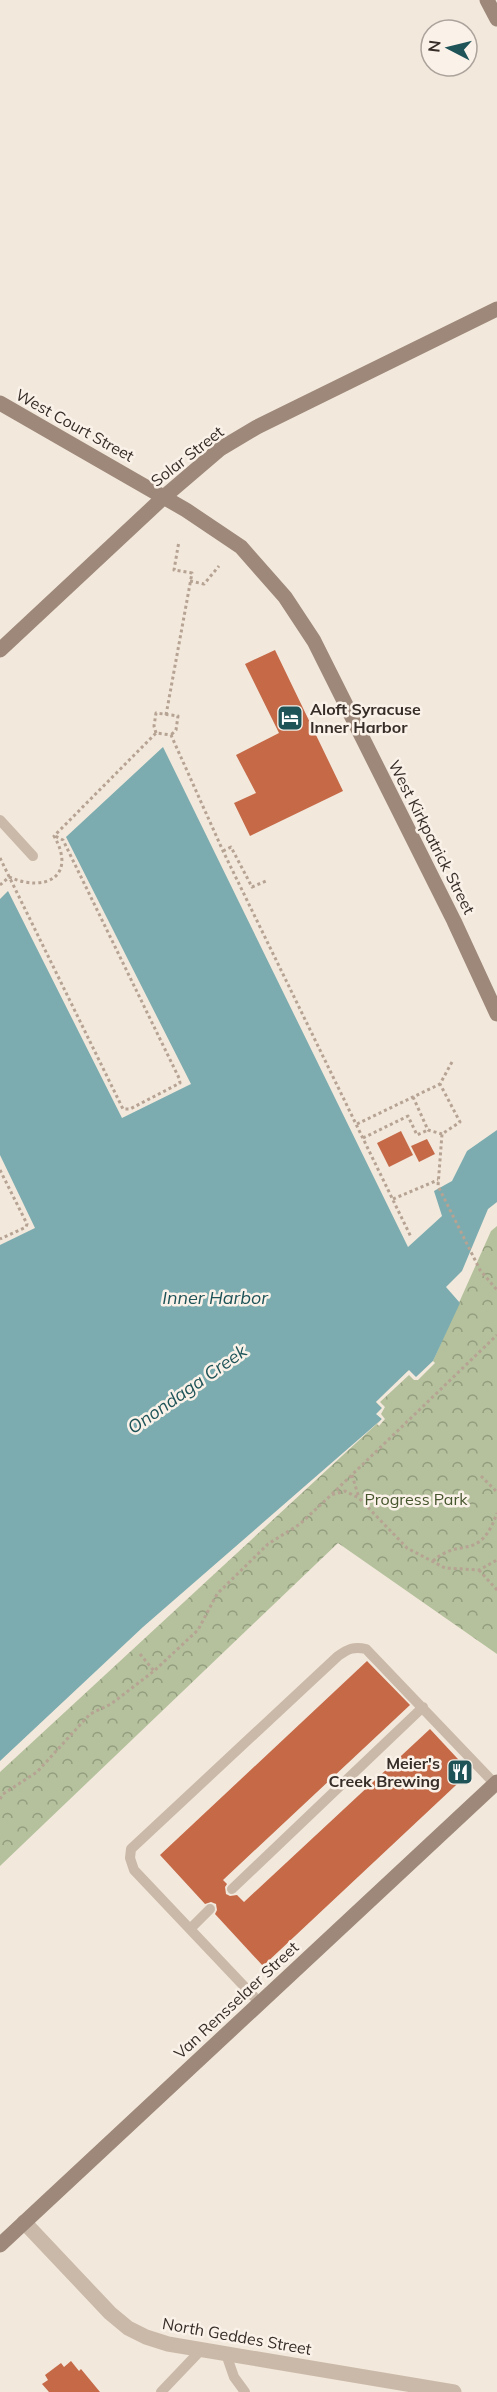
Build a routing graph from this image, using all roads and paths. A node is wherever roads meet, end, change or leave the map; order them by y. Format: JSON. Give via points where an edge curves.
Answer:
{"nodes":[{"id":1,"x":487,"y":0,"type":"edge"},
{"id":2,"x":497,"y":19,"type":"edge"},
{"id":3,"x":497,"y":309,"type":"edge"},
{"id":4,"x":0,"y":404,"type":"edge"},
{"id":5,"x":165,"y":496,"type":"junction"},
{"id":6,"x":179,"y":541,"type":"dead end"},
{"id":7,"x":219,"y":566,"type":"dead end"},
{"id":8,"x":190,"y":581,"type":"junction"},
{"id":9,"x":0,"y":650,"type":"edge"},
{"id":10,"x":166,"y":715,"type":"junction"},
{"id":11,"x":156,"y":733,"type":"junction"},
{"id":12,"x":171,"y":735,"type":"junction"},
{"id":13,"x":0,"y":820,"type":"edge"},
{"id":14,"x":54,"y":836,"type":"junction"},
{"id":15,"x":223,"y":851,"type":"junction"},
{"id":16,"x":33,"y":856,"type":"dead end"},
{"id":17,"x":0,"y":858,"type":"edge"},
{"id":18,"x":9,"y":877,"type":"junction"},
{"id":19,"x":266,"y":881,"type":"dead end"},
{"id":20,"x":0,"y":885,"type":"edge"},
{"id":21,"x":497,"y":1014,"type":"edge"},
{"id":22,"x":452,"y":1062,"type":"dead end"},
{"id":23,"x":440,"y":1084,"type":"junction"},
{"id":24,"x":413,"y":1097,"type":"junction"},
{"id":25,"x":357,"y":1124,"type":"junction"},
{"id":26,"x":428,"y":1130,"type":"junction"},
{"id":27,"x":442,"y":1134,"type":"junction"},
{"id":28,"x":363,"y":1138,"type":"junction"},
{"id":29,"x":0,"y":1170,"type":"edge"},
{"id":30,"x":438,"y":1180,"type":"junction"},
{"id":31,"x":393,"y":1199,"type":"junction"},
{"id":32,"x":411,"y":1237,"type":"dead end"},
{"id":33,"x":0,"y":1239,"type":"edge"},
{"id":34,"x":497,"y":1290,"type":"edge"},
{"id":35,"x":497,"y":1335,"type":"edge"},
{"id":36,"x":352,"y":1475,"type":"junction"},
{"id":37,"x":481,"y":1476,"type":"dead end"},
{"id":38,"x":497,"y":1492,"type":"edge"},
{"id":39,"x":331,"y":1495,"type":"junction"},
{"id":40,"x":359,"y":1498,"type":"junction"},
{"id":41,"x":497,"y":1513,"type":"edge"},
{"id":42,"x":497,"y":1560,"type":"edge"},
{"id":43,"x":433,"y":1561,"type":"junction"},
{"id":44,"x":479,"y":1570,"type":"junction"},
{"id":45,"x":497,"y":1590,"type":"edge"},
{"id":46,"x":140,"y":1654,"type":"dead end"},
{"id":47,"x":154,"y":1671,"type":"junction"},
{"id":48,"x":423,"y":1707,"type":"junction"},
{"id":49,"x":496,"y":1783,"type":"edge"},
{"id":50,"x":0,"y":1799,"type":"edge"},
{"id":51,"x":232,"y":1889,"type":"dead end"},
{"id":52,"x":210,"y":1909,"type":"dead end"},
{"id":53,"x":190,"y":1929,"type":"junction"},
{"id":54,"x":260,"y":2002,"type":"junction"},
{"id":55,"x":24,"y":2222,"type":"junction"},
{"id":56,"x":0,"y":2245,"type":"edge"},
{"id":57,"x":202,"y":2349,"type":"junction"},
{"id":58,"x":226,"y":2354,"type":"junction"},
{"id":59,"x":161,"y":2392,"type":"edge"},
{"id":60,"x":245,"y":2392,"type":"edge"},
{"id":61,"x":454,"y":2392,"type":"edge"}],
"edges":[{"from":1,"to":2,"type":"street"},
{"from":3,"to":5,"type":"street","name":"Solar Street","via":[[257,427],[220,449]]},
{"from":4,"to":5,"type":"street","name":"West Court Street"},
{"from":5,"to":9,"type":"street","name":"Solar Street"},
{"from":5,"to":21,"type":"street","name":"West Kirkpatrick Street","via":[[241,547],[297,614],[314,641]]},
{"from":6,"to":8,"type":"path","via":[[174,570],[192,573]]},
{"from":7,"to":8,"type":"path","via":[[204,584]]},
{"from":8,"to":10,"type":"path"},
{"from":10,"to":11,"type":"path","via":[[156,713]]},
{"from":10,"to":12,"type":"path","via":[[178,716]]},
{"from":11,"to":12,"type":"path"},
{"from":11,"to":14,"type":"path"},
{"from":12,"to":15,"type":"path"},
{"from":13,"to":16,"type":"lane"},
{"from":14,"to":18,"type":"path","via":[[62,856],[61,866],[51,881],[25,884]]},
{"from":14,"to":18,"type":"path","via":[[63,840],[180,1083],[123,1109]]},
{"from":15,"to":19,"type":"path","via":[[231,847],[252,887]]},
{"from":15,"to":25,"type":"path"},
{"from":17,"to":18,"type":"path"},
{"from":18,"to":20,"type":"path"},
{"from":22,"to":23,"type":"path"},
{"from":23,"to":24,"type":"path"},
{"from":23,"to":27,"type":"path","via":[[460,1122]]},
{"from":24,"to":25,"type":"path"},
{"from":24,"to":26,"type":"path"},
{"from":25,"to":28,"type":"path"},
{"from":26,"to":27,"type":"path"},
{"from":26,"to":28,"type":"path","via":[[417,1135],[408,1116]]},
{"from":27,"to":30,"type":"path"},
{"from":28,"to":31,"type":"path"},
{"from":29,"to":33,"type":"path","via":[[27,1224]]},
{"from":30,"to":31,"type":"path"},
{"from":30,"to":34,"type":"path","via":[[480,1270]]},
{"from":31,"to":32,"type":"path"},
{"from":35,"to":36,"type":"path"},
{"from":36,"to":39,"type":"path"},
{"from":36,"to":40,"type":"path"},
{"from":37,"to":38,"type":"path"},
{"from":39,"to":40,"type":"path","via":[[345,1491]]},
{"from":39,"to":47,"type":"path","via":[[300,1524],[268,1544],[226,1585],[198,1629]]},
{"from":40,"to":43,"type":"path","via":[[407,1548]]},
{"from":41,"to":43,"type":"path","via":[[484,1539],[473,1546],[443,1552]]},
{"from":42,"to":44,"type":"path"},
{"from":43,"to":44,"type":"path","via":[[445,1568]]},
{"from":44,"to":45,"type":"path"},
{"from":46,"to":47,"type":"path"},
{"from":47,"to":50,"type":"path","via":[[111,1704],[90,1714],[37,1772]]},
{"from":48,"to":49,"type":"lane"},
{"from":48,"to":51,"type":"lane"},
{"from":48,"to":53,"type":"lane","via":[[366,1649],[347,1649],[136,1845],[130,1858],[134,1870]]},
{"from":49,"to":54,"type":"street","name":"Van Rensselaer Street"},
{"from":52,"to":53,"type":"lane"},
{"from":53,"to":54,"type":"lane"},
{"from":54,"to":55,"type":"street","name":"Van Rensselaer Street"},
{"from":55,"to":56,"type":"street","name":"Van Rensselaer Street"},
{"from":55,"to":57,"type":"street","name":"North Geddes Street","via":[[128,2328],[157,2340]]},
{"from":57,"to":58,"type":"street","name":"North Geddes Street"},
{"from":57,"to":59,"type":"lane"},
{"from":58,"to":60,"type":"lane","via":[[234,2377]]},
{"from":58,"to":61,"type":"street","name":"North Geddes Street"}]}
